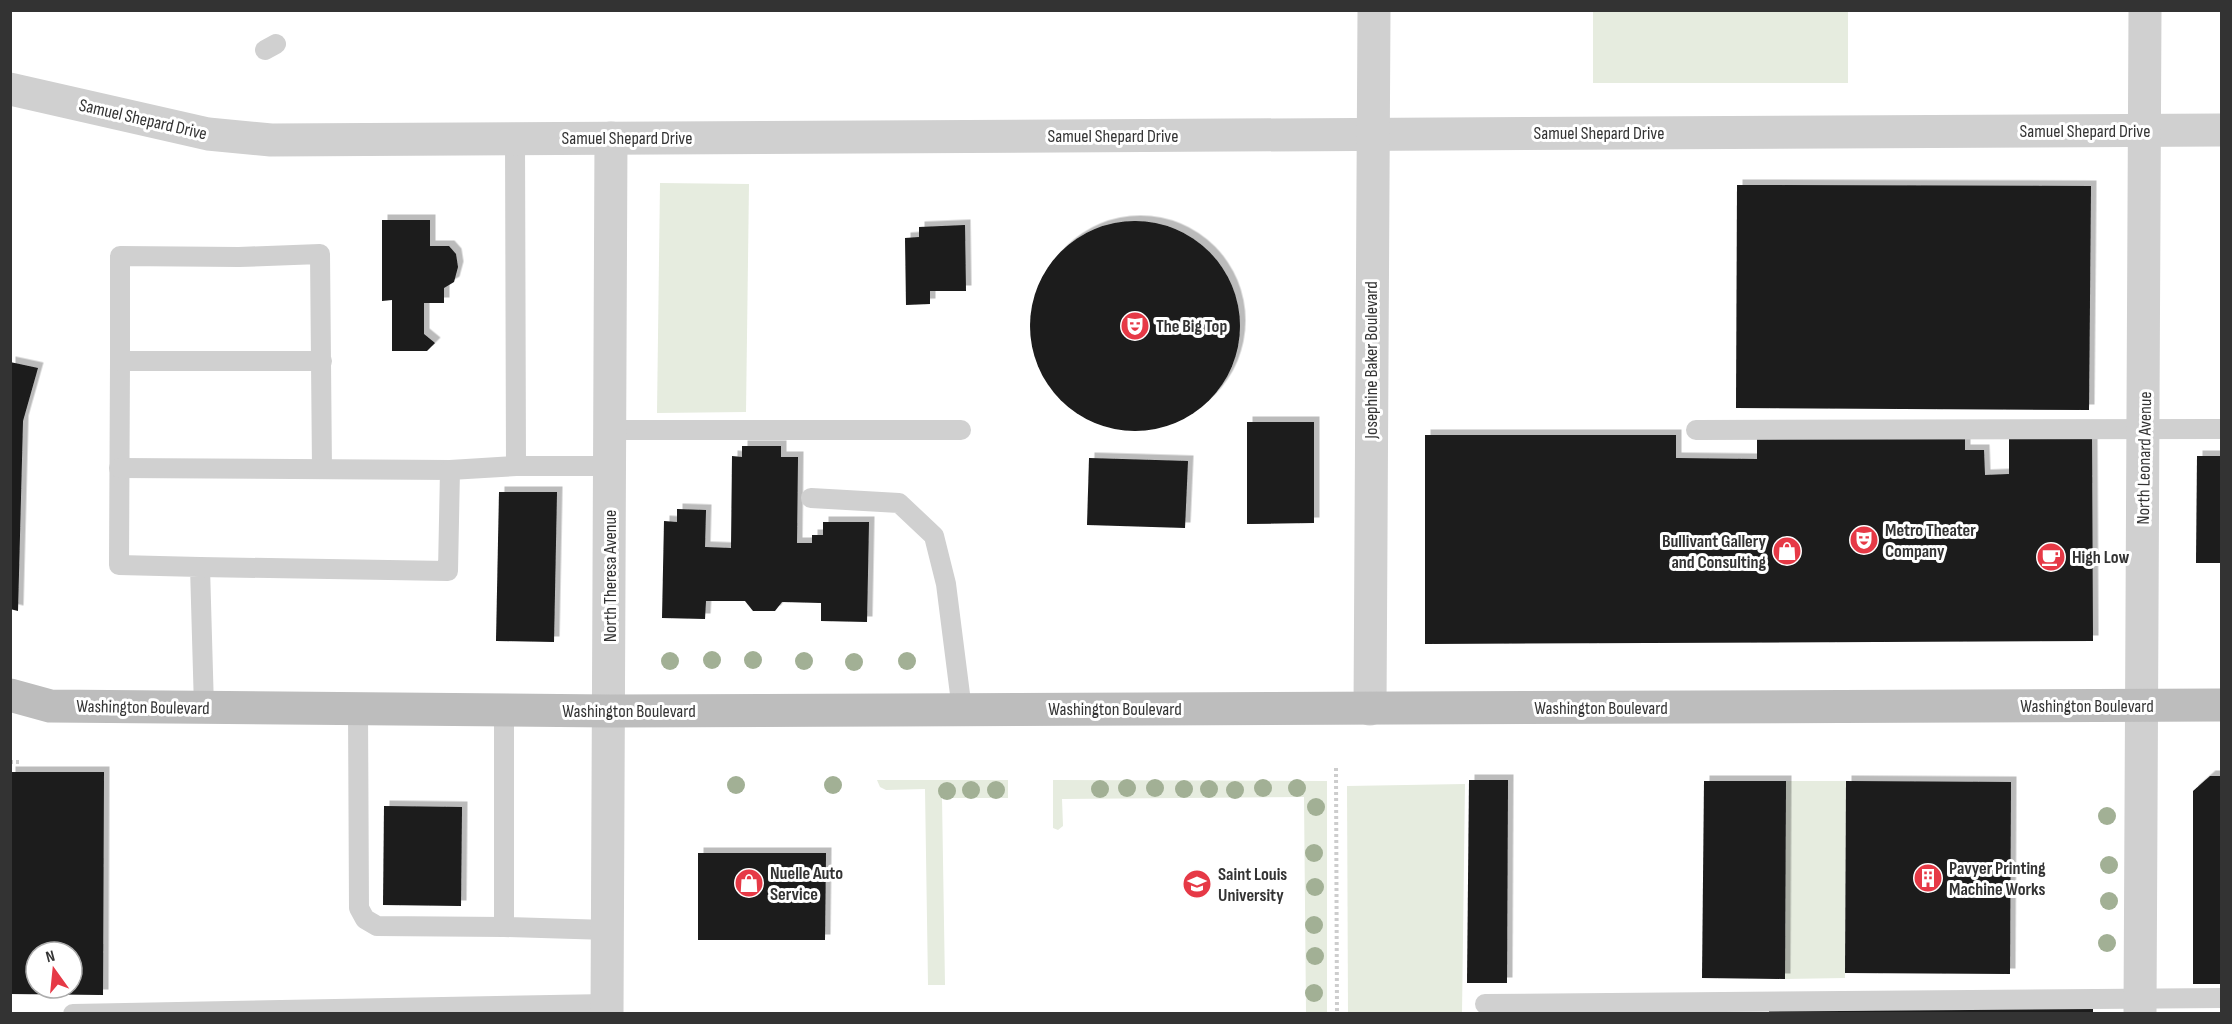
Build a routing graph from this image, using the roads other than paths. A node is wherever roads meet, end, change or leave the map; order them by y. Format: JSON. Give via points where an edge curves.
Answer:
{"nodes":[{"id":1,"x":1374,"y":10,"type":"edge"},
{"id":2,"x":2145,"y":10,"type":"edge"},
{"id":3,"x":10,"y":89,"type":"edge"},
{"id":4,"x":2222,"y":130,"type":"edge"},
{"id":5,"x":2146,"y":131,"type":"junction"},
{"id":6,"x":1372,"y":135,"type":"junction"},
{"id":7,"x":611,"y":138,"type":"junction"},
{"id":8,"x":515,"y":139,"type":"junction"},
{"id":9,"x":120,"y":361,"type":"junction"},
{"id":10,"x":322,"y":361,"type":"junction"},
{"id":11,"x":2144,"y":429,"type":"junction"},
{"id":12,"x":2222,"y":429,"type":"edge"},
{"id":13,"x":611,"y":430,"type":"junction"},
{"id":14,"x":961,"y":430,"type":"dead end"},
{"id":15,"x":1696,"y":430,"type":"dead end"},
{"id":16,"x":516,"y":466,"type":"junction"},
{"id":17,"x":610,"y":466,"type":"junction"},
{"id":18,"x":119,"y":468,"type":"junction"},
{"id":19,"x":322,"y":469,"type":"junction"},
{"id":20,"x":450,"y":470,"type":"junction"},
{"id":21,"x":811,"y":498,"type":"dead end"},
{"id":22,"x":200,"y":567,"type":"junction"},
{"id":23,"x":10,"y":695,"type":"edge"},
{"id":24,"x":2141,"y":705,"type":"junction"},
{"id":25,"x":2222,"y":705,"type":"edge"},
{"id":26,"x":204,"y":708,"type":"junction"},
{"id":27,"x":358,"y":709,"type":"junction"},
{"id":28,"x":1370,"y":709,"type":"junction"},
{"id":29,"x":504,"y":710,"type":"junction"},
{"id":30,"x":962,"y":710,"type":"junction"},
{"id":31,"x":610,"y":711,"type":"junction"},
{"id":32,"x":504,"y":927,"type":"junction"},
{"id":33,"x":608,"y":930,"type":"junction"},
{"id":34,"x":2222,"y":998,"type":"edge"},
{"id":35,"x":1485,"y":1004,"type":"dead end"},
{"id":36,"x":2140,"y":1006,"type":"edge"},
{"id":37,"x":607,"y":1009,"type":"edge"},
{"id":38,"x":73,"y":1014,"type":"edge"}],
"edges":[{"from":1,"to":6,"type":"street","name":"Josephine Baker Boulevard"},
{"from":2,"to":5,"type":"street","name":"North Leonard Avenue"},
{"from":3,"to":8,"type":"street","name":"Samuel Shepard Drive","via":[[236,138]]},
{"from":4,"to":5,"type":"street","name":"Samuel Shepard Drive"},
{"from":5,"to":6,"type":"street","name":"Samuel Shepard Drive"},
{"from":5,"to":11,"type":"street","name":"North Leonard Avenue"},
{"from":6,"to":7,"type":"street","name":"Samuel Shepard Drive"},
{"from":6,"to":28,"type":"street","name":"Josephine Baker Boulevard"},
{"from":7,"to":8,"type":"street","name":"Samuel Shepard Drive"},
{"from":7,"to":13,"type":"street","name":"North Theresa Avenue"},
{"from":8,"to":16,"type":"lane"},
{"from":9,"to":10,"type":"lane"},
{"from":9,"to":10,"type":"lane","via":[[120,256],[320,255]]},
{"from":9,"to":18,"type":"lane"},
{"from":10,"to":19,"type":"lane"},
{"from":11,"to":12,"type":"lane"},
{"from":11,"to":15,"type":"lane"},
{"from":11,"to":24,"type":"street","name":"North Leonard Avenue"},
{"from":13,"to":14,"type":"lane"},
{"from":13,"to":17,"type":"street","name":"North Theresa Avenue"},
{"from":16,"to":17,"type":"lane"},
{"from":16,"to":20,"type":"lane"},
{"from":17,"to":31,"type":"street","name":"North Theresa Avenue"},
{"from":18,"to":19,"type":"lane"},
{"from":18,"to":22,"type":"lane","via":[[119,565]]},
{"from":19,"to":20,"type":"lane"},
{"from":20,"to":22,"type":"lane","via":[[448,571]]},
{"from":21,"to":30,"type":"lane","via":[[899,502],[934,536],[946,584]]},
{"from":22,"to":26,"type":"lane"},
{"from":23,"to":26,"type":"main road","name":"Washington Boulevard","via":[[50,706]]},
{"from":24,"to":25,"type":"main road","name":"Washington Boulevard"},
{"from":24,"to":28,"type":"main road","name":"Washington Boulevard"},
{"from":24,"to":36,"type":"street","name":"North Leonard Avenue"},
{"from":26,"to":27,"type":"main road","name":"Washington Boulevard"},
{"from":27,"to":29,"type":"main road","name":"Washington Boulevard"},
{"from":27,"to":32,"type":"lane","via":[[359,909],[365,920],[377,926]]},
{"from":28,"to":30,"type":"main road","name":"Washington Boulevard"},
{"from":29,"to":31,"type":"main road","name":"Washington Boulevard"},
{"from":29,"to":32,"type":"lane"},
{"from":30,"to":31,"type":"main road","name":"Washington Boulevard"},
{"from":31,"to":33,"type":"street","name":"North Theresa Avenue"},
{"from":32,"to":33,"type":"lane"},
{"from":33,"to":37,"type":"street","name":"North Theresa Avenue"},
{"from":34,"to":36,"type":"lane"},
{"from":35,"to":36,"type":"lane"},
{"from":37,"to":38,"type":"lane"}]}
